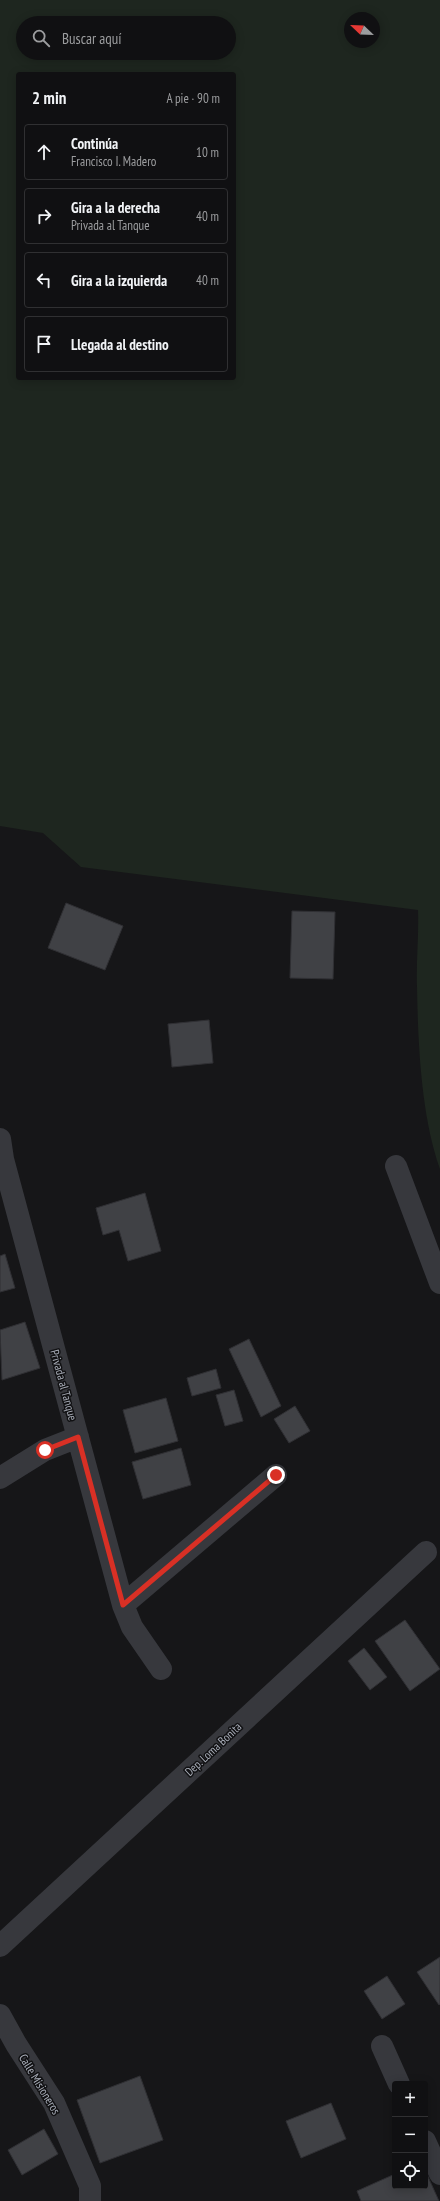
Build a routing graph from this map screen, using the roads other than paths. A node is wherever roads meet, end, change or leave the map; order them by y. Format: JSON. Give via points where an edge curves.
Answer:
{"nodes":[{"id":1,"x":0,"y":1139,"type":"edge"},
{"id":2,"x":396,"y":1166,"type":"dead end"},
{"id":3,"x":440,"y":1283,"type":"edge"},
{"id":4,"x":78,"y":1437,"type":"junction"},
{"id":5,"x":276,"y":1475,"type":"dead end"},
{"id":6,"x":0,"y":1478,"type":"edge"},
{"id":7,"x":426,"y":1552,"type":"dead end"},
{"id":8,"x":123,"y":1605,"type":"junction"},
{"id":9,"x":161,"y":1669,"type":"dead end"},
{"id":10,"x":0,"y":1946,"type":"edge"},
{"id":11,"x":0,"y":2015,"type":"edge"},
{"id":12,"x":382,"y":2046,"type":"dead end"},
{"id":13,"x":398,"y":2081,"type":"edge"},
{"id":14,"x":428,"y":2148,"type":"edge"},
{"id":15,"x":440,"y":2174,"type":"edge"},
{"id":16,"x":90,"y":2201,"type":"edge"}],
"edges":[{"from":1,"to":4,"type":"street","name":"Privada al Tanque","via":[[3,1159]]},
{"from":2,"to":3,"type":"street"},
{"from":4,"to":6,"type":"street","via":[[45,1450]]},
{"from":4,"to":8,"type":"street","name":"Privada al Tanque"},
{"from":5,"to":8,"type":"street"},
{"from":7,"to":10,"type":"street","name":"Dep. Loma Bonita"},
{"from":8,"to":9,"type":"street","name":"Privada al Tanque","via":[[132,1627]]},
{"from":11,"to":16,"type":"street","name":"Calle Misioneros","via":[[54,2103],[90,2186]]},
{"from":12,"to":13,"type":"street"},
{"from":14,"to":15,"type":"street"}]}
